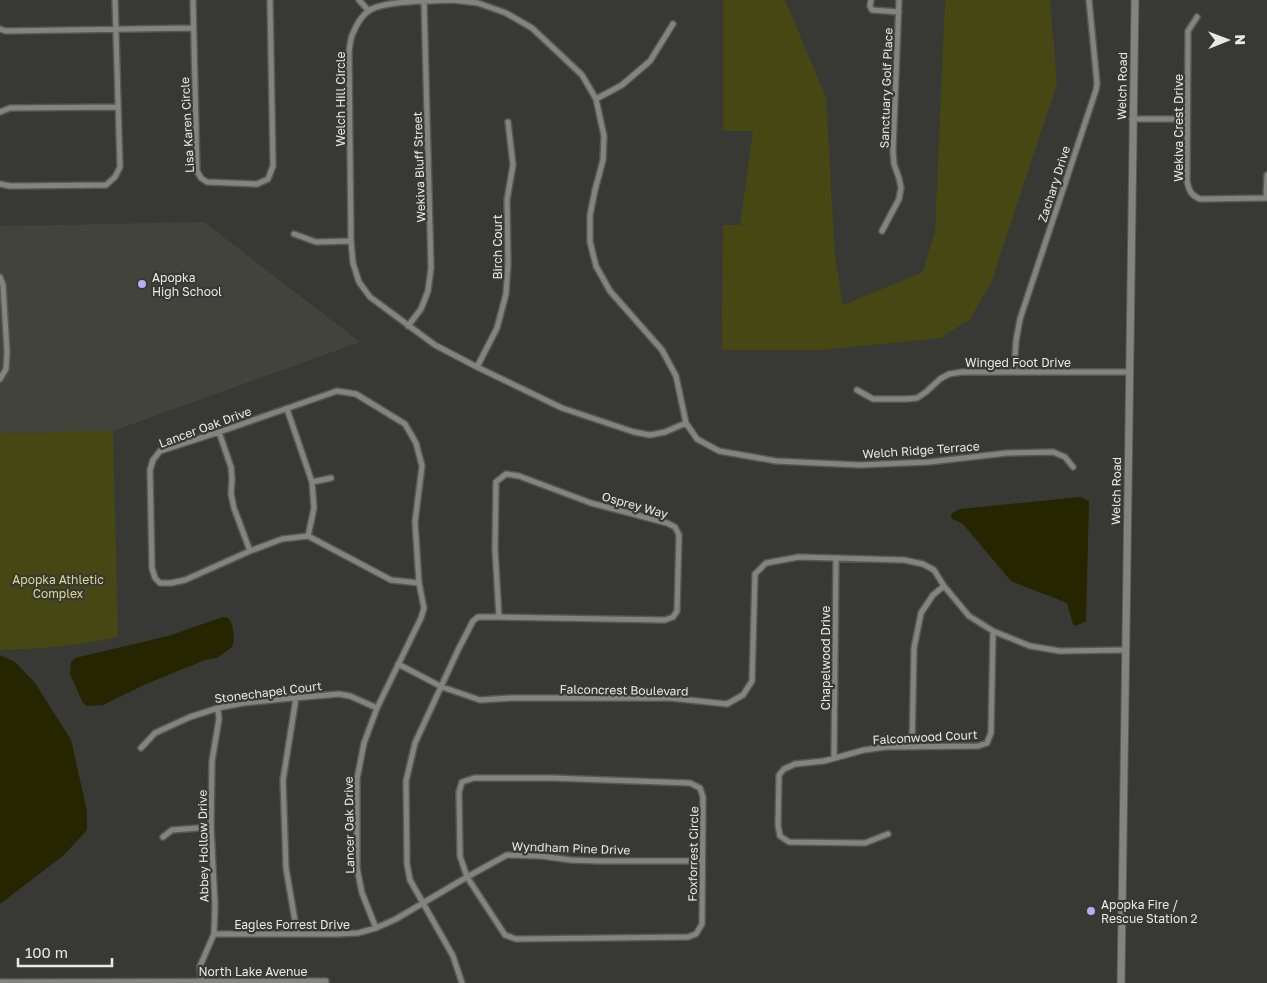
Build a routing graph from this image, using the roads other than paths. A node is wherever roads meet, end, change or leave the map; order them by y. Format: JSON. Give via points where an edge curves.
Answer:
{"nodes":[{"id":1,"x":115,"y":0,"type":"edge"},
{"id":2,"x":193,"y":0,"type":"edge"},
{"id":3,"x":270,"y":0,"type":"edge"},
{"id":4,"x":359,"y":0,"type":"edge"},
{"id":5,"x":871,"y":0,"type":"edge"},
{"id":6,"x":899,"y":0,"type":"edge"},
{"id":7,"x":1089,"y":0,"type":"edge"},
{"id":8,"x":1134,"y":0,"type":"edge"},
{"id":9,"x":424,"y":1,"type":"junction"},
{"id":10,"x":369,"y":11,"type":"junction"},
{"id":11,"x":899,"y":12,"type":"junction"},
{"id":12,"x":1197,"y":18,"type":"dead end"},
{"id":13,"x":673,"y":24,"type":"dead end"},
{"id":14,"x":193,"y":28,"type":"junction"},
{"id":15,"x":0,"y":30,"type":"edge"},
{"id":16,"x":116,"y":30,"type":"junction"},
{"id":17,"x":596,"y":99,"type":"junction"},
{"id":18,"x":118,"y":107,"type":"junction"},
{"id":19,"x":0,"y":112,"type":"edge"},
{"id":20,"x":1132,"y":119,"type":"junction"},
{"id":21,"x":1186,"y":119,"type":"junction"},
{"id":22,"x":508,"y":122,"type":"dead end"},
{"id":23,"x":1267,"y":175,"type":"edge"},
{"id":24,"x":0,"y":184,"type":"edge"},
{"id":25,"x":1267,"y":198,"type":"edge"},
{"id":26,"x":882,"y":231,"type":"dead end"},
{"id":27,"x":294,"y":234,"type":"dead end"},
{"id":28,"x":351,"y":241,"type":"junction"},
{"id":29,"x":0,"y":278,"type":"edge"},
{"id":30,"x":408,"y":326,"type":"junction"},
{"id":31,"x":477,"y":367,"type":"junction"},
{"id":32,"x":1014,"y":372,"type":"junction"},
{"id":33,"x":1130,"y":372,"type":"junction"},
{"id":34,"x":0,"y":379,"type":"edge"},
{"id":35,"x":857,"y":390,"type":"dead end"},
{"id":36,"x":287,"y":409,"type":"junction"},
{"id":37,"x":686,"y":423,"type":"junction"},
{"id":38,"x":219,"y":432,"type":"junction"},
{"id":39,"x":1073,"y":467,"type":"dead end"},
{"id":40,"x":331,"y":478,"type":"dead end"},
{"id":41,"x":312,"y":482,"type":"junction"},
{"id":42,"x":308,"y":536,"type":"junction"},
{"id":43,"x":250,"y":551,"type":"junction"},
{"id":44,"x":836,"y":558,"type":"junction"},
{"id":45,"x":419,"y":583,"type":"junction"},
{"id":46,"x":944,"y":586,"type":"junction"},
{"id":47,"x":499,"y":617,"type":"junction"},
{"id":48,"x":993,"y":631,"type":"junction"},
{"id":49,"x":1125,"y":650,"type":"junction"},
{"id":50,"x":398,"y":664,"type":"junction"},
{"id":51,"x":442,"y":686,"type":"junction"},
{"id":52,"x":296,"y":698,"type":"junction"},
{"id":53,"x":218,"y":708,"type":"junction"},
{"id":54,"x":377,"y":708,"type":"junction"},
{"id":55,"x":912,"y":747,"type":"junction"},
{"id":56,"x":141,"y":748,"type":"dead end"},
{"id":57,"x":834,"y":758,"type":"junction"},
{"id":58,"x":211,"y":827,"type":"junction"},
{"id":59,"x":888,"y":834,"type":"dead end"},
{"id":60,"x":164,"y":837,"type":"dead end"},
{"id":61,"x":702,"y":861,"type":"junction"},
{"id":62,"x":467,"y":877,"type":"junction"},
{"id":63,"x":422,"y":903,"type":"junction"},
{"id":64,"x":376,"y":928,"type":"junction"},
{"id":65,"x":298,"y":933,"type":"junction"},
{"id":66,"x":214,"y":934,"type":"junction"},
{"id":67,"x":326,"y":981,"type":"dead end"},
{"id":68,"x":0,"y":982,"type":"edge"},
{"id":69,"x":30,"y":982,"type":"edge"},
{"id":70,"x":115,"y":982,"type":"edge"},
{"id":71,"x":201,"y":982,"type":"edge"},
{"id":72,"x":286,"y":982,"type":"edge"},
{"id":73,"x":462,"y":983,"type":"edge"},
{"id":74,"x":1121,"y":983,"type":"edge"}],
"edges":[{"from":1,"to":16,"type":"street"},
{"from":2,"to":14,"type":"street","name":"Lisa Karen Circle"},
{"from":3,"to":14,"type":"street","name":"Lisa Karen Circle","via":[[273,166],[268,179],[257,184],[206,182],[197,171]]},
{"from":4,"to":10,"type":"street"},
{"from":5,"to":11,"type":"street","via":[[872,10]]},
{"from":6,"to":11,"type":"street","name":"Sanctuary Golf Place"},
{"from":7,"to":32,"type":"street","name":"Zachary Drive","via":[[1096,90],[1020,319]]},
{"from":8,"to":20,"type":"street","name":"Welch Road"},
{"from":9,"to":10,"type":"street","via":[[393,2]]},
{"from":9,"to":17,"type":"street","via":[[478,3],[506,13],[532,28],[582,75]]},
{"from":9,"to":30,"type":"street","name":"Wekiva Bluff Street","via":[[432,268],[421,310]]},
{"from":10,"to":28,"type":"street","name":"Welch Hill Circle","via":[[352,34],[349,52]]},
{"from":11,"to":26,"type":"street","name":"Sanctuary Golf Place","via":[[893,151],[901,188]]},
{"from":12,"to":21,"type":"street","name":"Wekiva Crest Drive","via":[[1188,31]]},
{"from":13,"to":17,"type":"street","via":[[650,61],[622,86]]},
{"from":14,"to":16,"type":"street"},
{"from":15,"to":16,"type":"street"},
{"from":16,"to":18,"type":"street"},
{"from":17,"to":37,"type":"street","via":[[604,136],[604,160],[590,215],[590,242],[596,266],[610,291],[662,350],[676,376]]},
{"from":18,"to":19,"type":"street","via":[[10,108]]},
{"from":18,"to":24,"type":"street","via":[[120,167],[106,185]]},
{"from":20,"to":21,"type":"street"},
{"from":20,"to":33,"type":"street","name":"Welch Road"},
{"from":21,"to":25,"type":"street","name":"Wekiva Crest Drive","via":[[1186,181],[1193,196]]},
{"from":22,"to":31,"type":"street","name":"Birch Court","via":[[513,165],[506,200],[506,294],[497,328]]},
{"from":23,"to":25,"type":"street"},
{"from":27,"to":28,"type":"street","via":[[316,242]]},
{"from":28,"to":30,"type":"street","name":"Welch Hill Circle","via":[[359,282],[370,297]]},
{"from":29,"to":34,"type":"street","via":[[7,352],[6,368]]},
{"from":30,"to":31,"type":"street","name":"Welch Hill Circle","via":[[435,345]]},
{"from":31,"to":37,"type":"street","name":"Welch Hill Circle","via":[[562,408],[634,432],[658,434]]},
{"from":32,"to":33,"type":"street","name":"Winged Foot Drive"},
{"from":32,"to":35,"type":"street","name":"Winged Foot Drive","via":[[949,374],[917,398],[906,400],[873,399]]},
{"from":33,"to":49,"type":"street","name":"Welch Road"},
{"from":36,"to":38,"type":"street","name":"Lancer Oak Drive"},
{"from":36,"to":41,"type":"street"},
{"from":36,"to":45,"type":"street","name":"Lancer Oak Drive","via":[[336,391],[356,394],[405,424],[416,443],[422,466],[415,522]]},
{"from":37,"to":39,"type":"street","name":"Welch Ridge Terrace","via":[[696,439],[719,451],[776,460],[860,465],[930,462],[1007,452],[1053,452],[1065,457]]},
{"from":38,"to":43,"type":"street","via":[[231,467],[234,508]]},
{"from":38,"to":43,"type":"street","name":"Lancer Oak Drive","via":[[160,451],[153,460],[150,470],[152,568],[160,583],[171,583]]},
{"from":40,"to":41,"type":"street"},
{"from":41,"to":42,"type":"street","via":[[314,508]]},
{"from":42,"to":43,"type":"street","name":"Lancer Oak Drive","via":[[282,539]]},
{"from":42,"to":45,"type":"street","via":[[391,580]]},
{"from":44,"to":46,"type":"street","name":"Falconcrest Boulevard","via":[[904,560],[923,564],[934,570]]},
{"from":44,"to":51,"type":"street","name":"Falconcrest Boulevard","via":[[800,558],[766,564],[755,574],[752,681],[743,695],[727,704],[670,698],[480,700]]},
{"from":44,"to":57,"type":"street","name":"Chapelwood Drive"},
{"from":45,"to":50,"type":"street","name":"Lancer Oak Drive","via":[[424,608]]},
{"from":46,"to":48,"type":"street","name":"Falconcrest Boulevard","via":[[970,616]]},
{"from":46,"to":55,"type":"street","via":[[933,595],[921,614],[914,648]]},
{"from":47,"to":47,"type":"street","name":"Osprey Way","via":[[665,620],[673,617],[677,611],[679,535],[675,527],[667,523],[591,503],[506,474],[496,482]]},
{"from":47,"to":51,"type":"street","name":"Osprey Way","via":[[478,617],[473,621]]},
{"from":48,"to":49,"type":"street","name":"Falconcrest Boulevard","via":[[1030,646],[1060,652]]},
{"from":48,"to":55,"type":"street","name":"Falconwood Court","via":[[991,733],[988,743]]},
{"from":49,"to":74,"type":"street","name":"Welch Road"},
{"from":50,"to":51,"type":"street","name":"Falconcrest Boulevard"},
{"from":50,"to":54,"type":"street","name":"Lancer Oak Drive"},
{"from":51,"to":63,"type":"street","via":[[415,743],[406,781],[407,864],[410,880]]},
{"from":52,"to":53,"type":"street","name":"Stonechapel Court"},
{"from":52,"to":54,"type":"street","name":"Stonechapel Court","via":[[339,694]]},
{"from":52,"to":65,"type":"street","via":[[283,780],[286,868]]},
{"from":53,"to":56,"type":"street","name":"Stonechapel Court","via":[[155,733]]},
{"from":53,"to":58,"type":"street","name":"Abbey Hollow Drive","via":[[212,760]]},
{"from":54,"to":64,"type":"street","name":"Lancer Oak Drive","via":[[364,742],[356,780],[356,868]]},
{"from":55,"to":57,"type":"street","name":"Falconwood Court","via":[[864,750]]},
{"from":57,"to":59,"type":"street","name":"Falconwood Court","via":[[795,764],[779,775],[780,836],[789,842],[865,843]]},
{"from":58,"to":60,"type":"street","via":[[172,830]]},
{"from":58,"to":66,"type":"street","name":"Abbey Hollow Drive"},
{"from":61,"to":62,"type":"street","name":"Wyndham Pine Drive","via":[[599,861],[507,855]]},
{"from":61,"to":62,"type":"street","name":"Foxforrest Circle","via":[[702,924],[696,934],[688,938],[516,939],[505,935]]},
{"from":61,"to":62,"type":"street","name":"Foxforrest Circle","via":[[703,797],[700,788],[690,783],[474,778],[462,782],[459,792],[460,856]]},
{"from":62,"to":63,"type":"street","name":"Wyndham Pine Drive"},
{"from":63,"to":64,"type":"street","name":"Eagles Forrest Drive"},
{"from":63,"to":73,"type":"street","via":[[453,956]]},
{"from":64,"to":65,"type":"street","name":"Eagles Forrest Drive","via":[[358,933]]},
{"from":65,"to":66,"type":"street","name":"Eagles Forrest Drive"},
{"from":66,"to":71,"type":"street","name":"Abbey Hollow Drive","via":[[200,966]]},
{"from":67,"to":72,"type":"street","name":"North Lake Avenue"},
{"from":68,"to":69,"type":"street","name":"North Lake Avenue"},
{"from":69,"to":70,"type":"street","name":"North Lake Avenue"},
{"from":70,"to":71,"type":"street","name":"North Lake Avenue"},
{"from":71,"to":72,"type":"street","name":"North Lake Avenue"}]}
